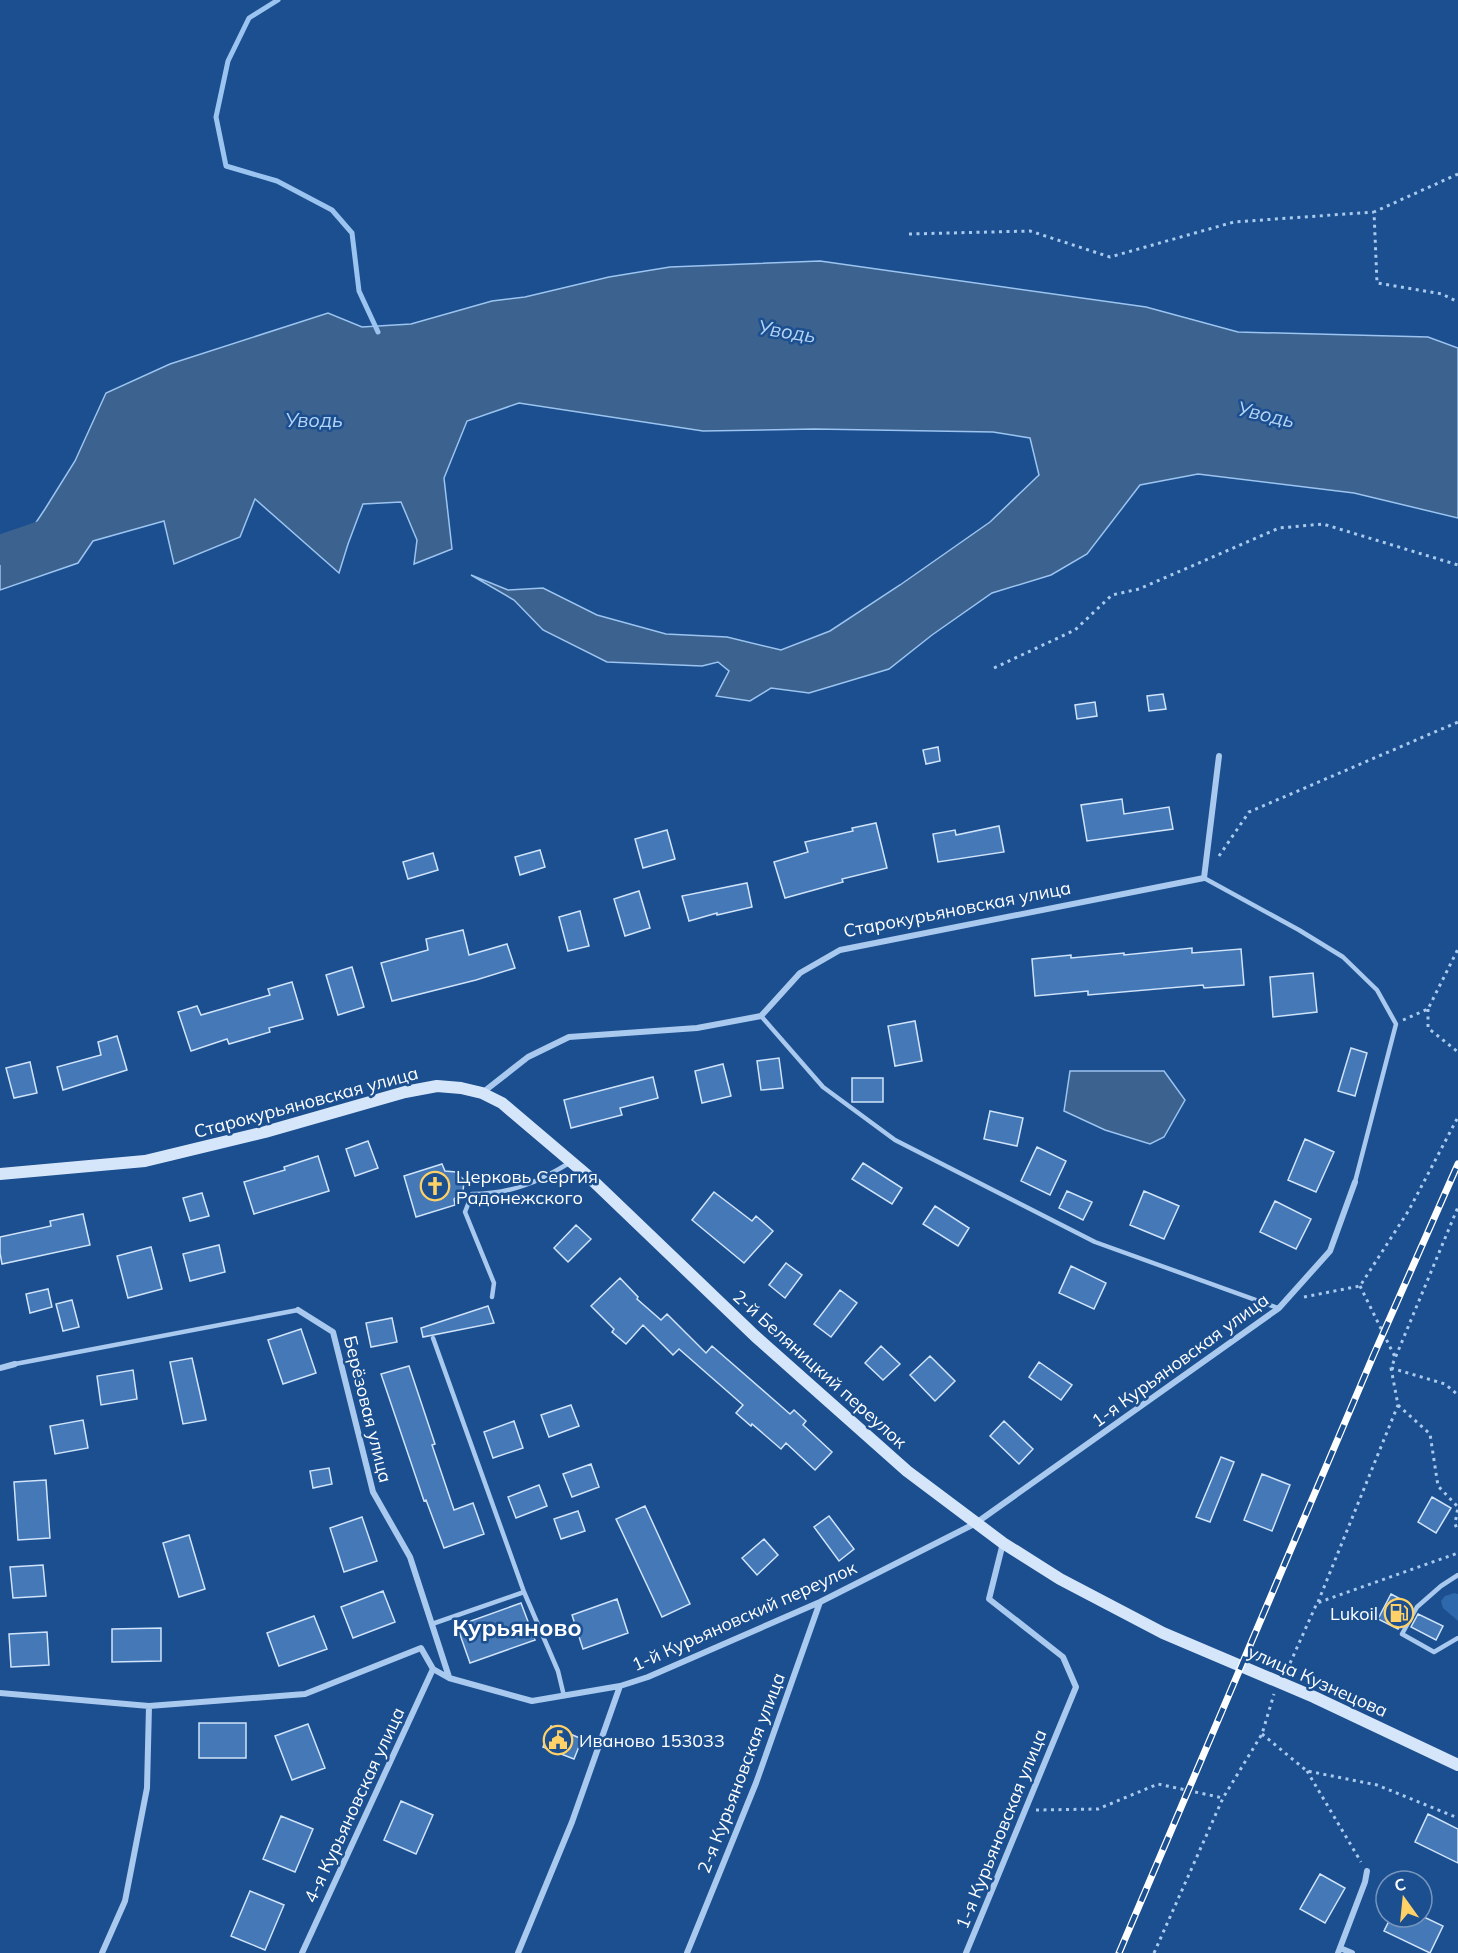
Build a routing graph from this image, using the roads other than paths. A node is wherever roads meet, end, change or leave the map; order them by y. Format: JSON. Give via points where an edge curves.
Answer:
{"nodes":[{"id":1,"x":1219,"y":756,"type":"dead end"},
{"id":2,"x":1204,"y":878,"type":"junction"},
{"id":3,"x":761,"y":1016,"type":"junction"},
{"id":4,"x":482,"y":1094,"type":"junction"},
{"id":5,"x":572,"y":1162,"type":"junction"},
{"id":6,"x":0,"y":1174,"type":"edge"},
{"id":7,"x":1355,"y":1182,"type":"joint"},
{"id":8,"x":492,"y":1297,"type":"dead end"},
{"id":9,"x":1279,"y":1308,"type":"junction"},
{"id":10,"x":298,"y":1310,"type":"joint"},
{"id":11,"x":433,"y":1338,"type":"dead end"},
{"id":12,"x":15,"y":1364,"type":"joint"},
{"id":13,"x":0,"y":1368,"type":"edge"},
{"id":14,"x":976,"y":1523,"type":"junction"},
{"id":15,"x":1004,"y":1543,"type":"junction"},
{"id":16,"x":1458,"y":1575,"type":"edge"},
{"id":17,"x":524,"y":1592,"type":"junction"},
{"id":18,"x":820,"y":1602,"type":"junction"},
{"id":19,"x":432,"y":1624,"type":"junction"},
{"id":20,"x":1163,"y":1633,"type":"joint"},
{"id":21,"x":1458,"y":1638,"type":"edge"},
{"id":22,"x":433,"y":1669,"type":"junction"},
{"id":23,"x":449,"y":1678,"type":"junction"},
{"id":24,"x":620,"y":1686,"type":"junction"},
{"id":25,"x":0,"y":1694,"type":"edge"},
{"id":26,"x":564,"y":1696,"type":"junction"},
{"id":27,"x":149,"y":1706,"type":"junction"},
{"id":28,"x":1458,"y":1765,"type":"edge"},
{"id":29,"x":1367,"y":1871,"type":"road end"},
{"id":30,"x":1339,"y":1950,"type":"edge"},
{"id":31,"x":102,"y":1953,"type":"edge"},
{"id":32,"x":303,"y":1953,"type":"edge"},
{"id":33,"x":518,"y":1953,"type":"edge"},
{"id":34,"x":687,"y":1953,"type":"edge"},
{"id":35,"x":966,"y":1953,"type":"edge"},
{"id":36,"x":1352,"y":1953,"type":"edge"}],
"edges":[{"from":1,"to":2,"type":"street"},
{"from":2,"to":3,"type":"street","name":"Старокурьяновская улица","via":[[840,950],[800,973]]},
{"from":2,"to":7,"type":"lane","via":[[1343,957],[1377,990],[1396,1024]]},
{"from":3,"to":4,"type":"street","via":[[697,1029],[569,1036],[528,1057]]},
{"from":3,"to":9,"type":"lane","via":[[823,1087],[895,1140],[1095,1242]]},
{"from":4,"to":5,"type":"main road","name":"2-й Беляницкий переулок","via":[[502,1103]]},
{"from":4,"to":6,"type":"main road","name":"Старокурьяновская улица","via":[[437,1086],[145,1161]]},
{"from":5,"to":8,"type":"lane","via":[[520,1188],[472,1194],[465,1212],[494,1283]]},
{"from":5,"to":14,"type":"main road","name":"2-й Беляницкий переулок","via":[[755,1336],[907,1472]]},
{"from":7,"to":9,"type":"street","name":"1-я Курьяновская улица","via":[[1330,1251]]},
{"from":9,"to":14,"type":"street","name":"1-я Курьяновская улица"},
{"from":10,"to":12,"type":"lane","name":"Берёзовая улица"},
{"from":10,"to":19,"type":"street","name":"Берёзовая улица","via":[[333,1332],[373,1492],[410,1557]]},
{"from":11,"to":17,"type":"lane"},
{"from":12,"to":13,"type":"street","name":"Берёзовая улица"},
{"from":14,"to":15,"type":"main road","name":"2-й Беляницкий переулок"},
{"from":14,"to":18,"type":"street","name":"1-й Курьяновский переулок"},
{"from":15,"to":20,"type":"main road","name":"2-й Беляницкий переулок","via":[[1060,1579]]},
{"from":15,"to":35,"type":"street","name":"1-я Курьяновская улица","via":[[989,1599],[1063,1657],[1076,1688]]},
{"from":16,"to":21,"type":"lane","via":[[1417,1607],[1402,1634],[1434,1652]]},
{"from":17,"to":19,"type":"lane"},
{"from":17,"to":26,"type":"lane","via":[[558,1671]]},
{"from":18,"to":24,"type":"street","name":"1-й Курьяновский переулок"},
{"from":18,"to":34,"type":"street","name":"2-я Курьяновская улица","via":[[756,1783]]},
{"from":19,"to":23,"type":"street","name":"Берёзовая улица"},
{"from":20,"to":28,"type":"main road","name":"улица Кузнецова","via":[[1314,1697]]},
{"from":22,"to":23,"type":"street","name":"1-й Курьяновский переулок"},
{"from":22,"to":27,"type":"street","name":"1-й Курьяновский переулок","via":[[421,1648],[305,1694]]},
{"from":22,"to":32,"type":"street","name":"4-я Курьяновская улица"},
{"from":23,"to":26,"type":"street","name":"1-й Курьяновский переулок","via":[[532,1701]]},
{"from":24,"to":26,"type":"street","name":"1-й Курьяновский переулок"},
{"from":24,"to":33,"type":"street","via":[[572,1822]]},
{"from":25,"to":27,"type":"street","name":"1-й Курьяновский переулок"},
{"from":27,"to":31,"type":"street","via":[[145,1799],[125,1901]]},
{"from":29,"to":30,"type":"street"},
{"from":30,"to":36,"type":"street"}]}
